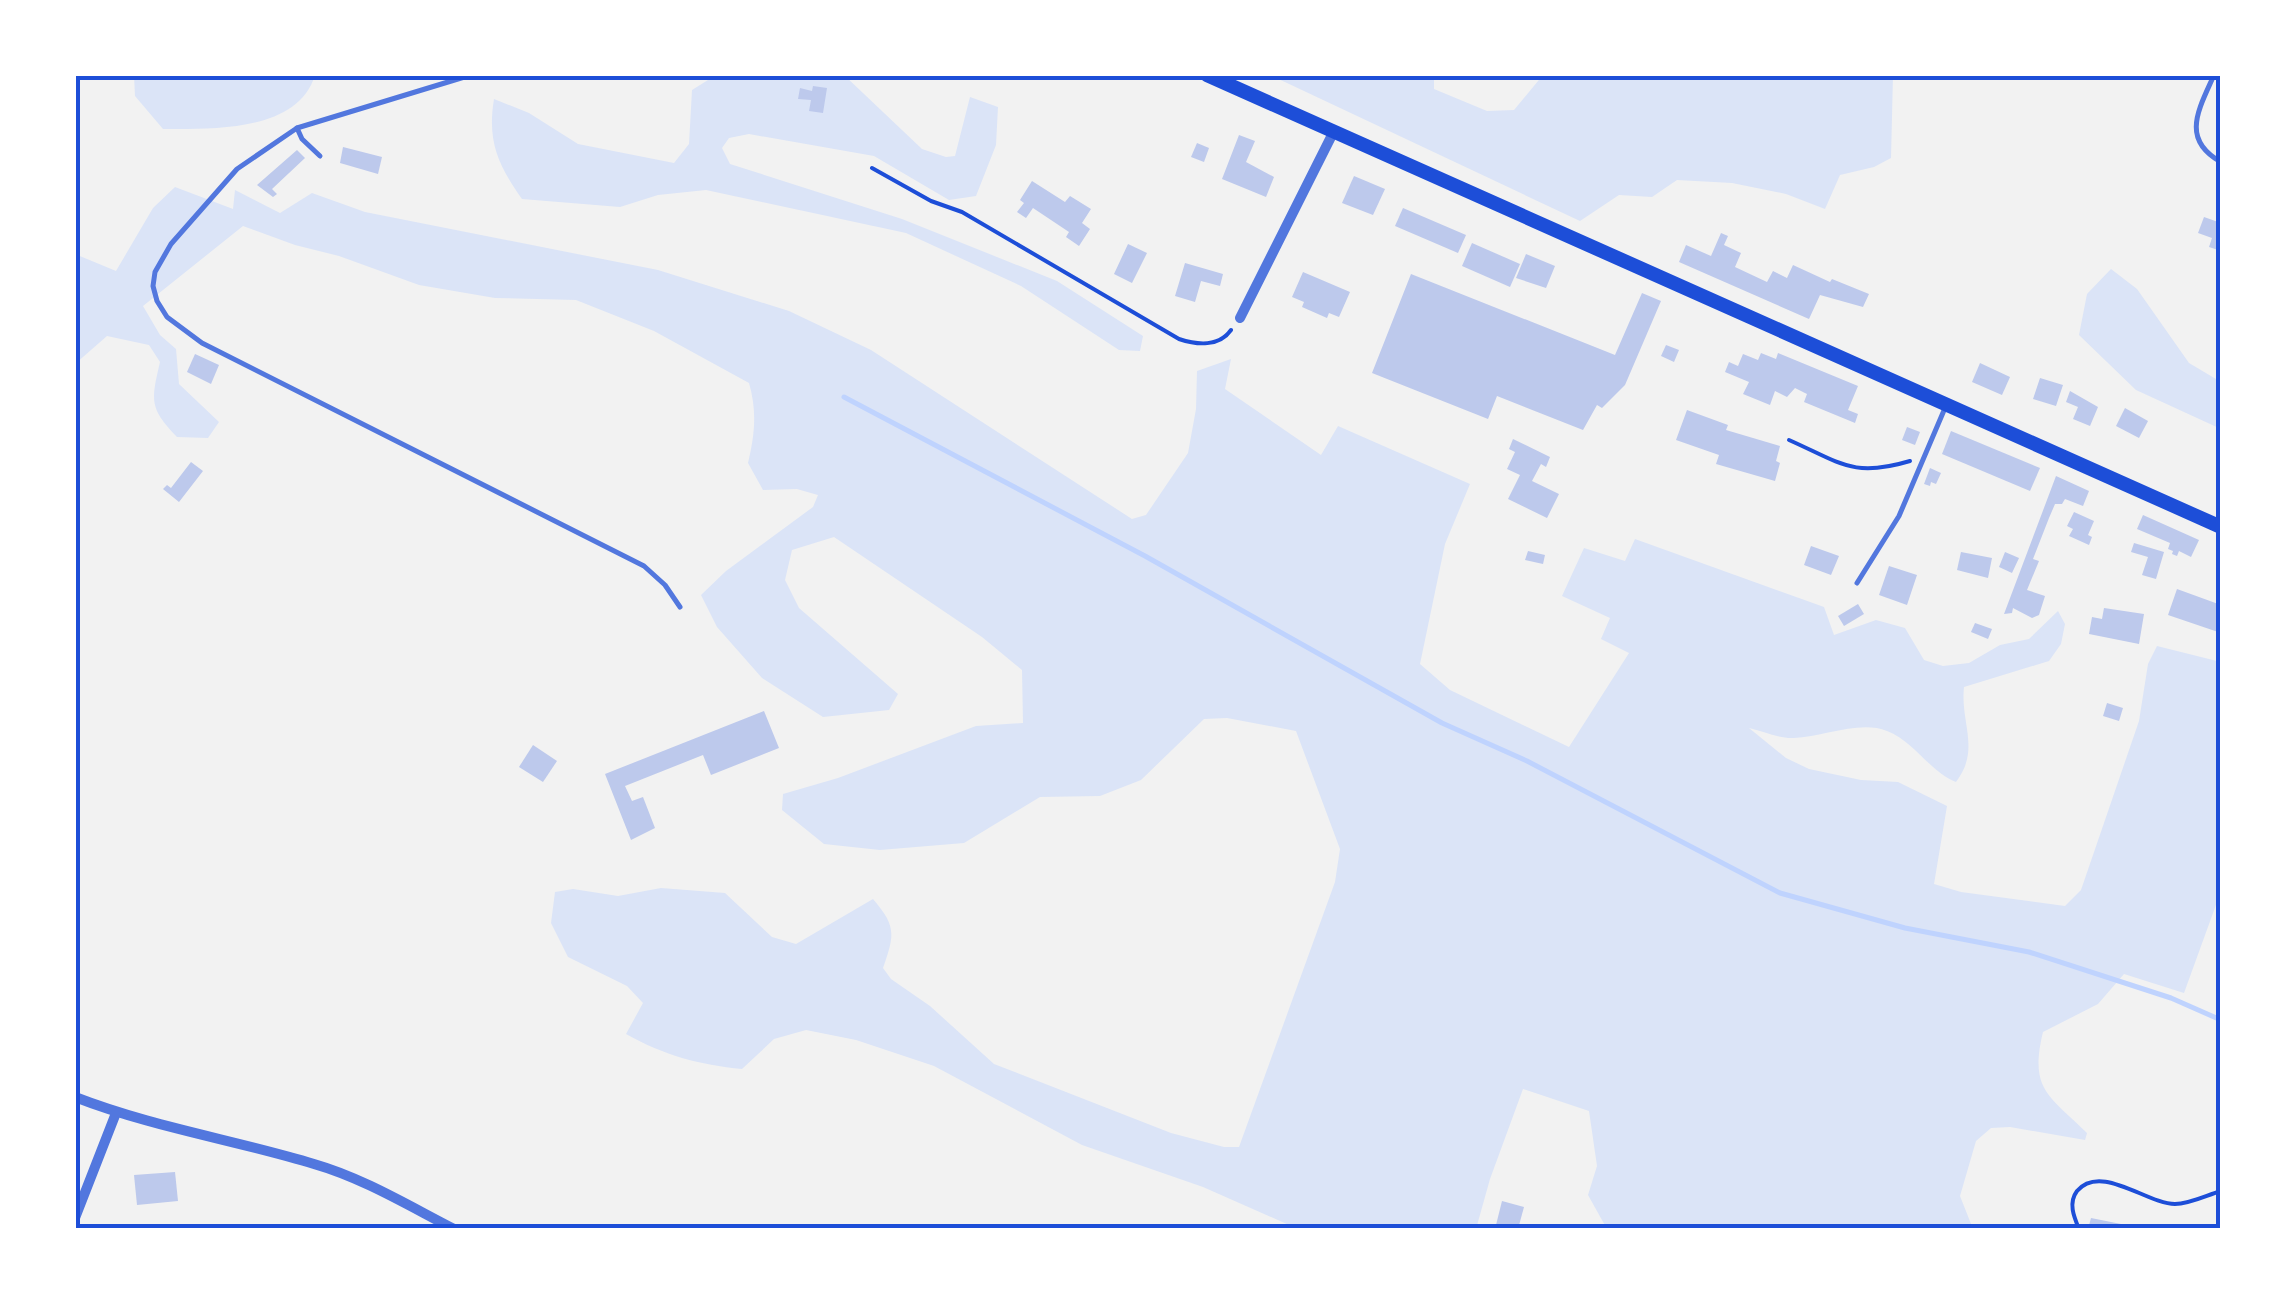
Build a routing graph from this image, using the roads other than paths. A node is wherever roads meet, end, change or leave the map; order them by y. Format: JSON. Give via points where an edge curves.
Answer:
{"nodes":[{"id":1,"x":472,"y":75,"type":"edge"},
{"id":2,"x":1207,"y":75,"type":"edge"},
{"id":3,"x":2214,"y":75,"type":"edge"},
{"id":4,"x":297,"y":128,"type":"junction"},
{"id":5,"x":1334,"y":131,"type":"junction"},
{"id":6,"x":320,"y":156,"type":"dead end"},
{"id":7,"x":2221,"y":162,"type":"edge"},
{"id":8,"x":1240,"y":318,"type":"road end"},
{"id":9,"x":1946,"y":404,"type":"junction"},
{"id":10,"x":2221,"y":527,"type":"edge"},
{"id":11,"x":1857,"y":583,"type":"dead end"},
{"id":12,"x":680,"y":607,"type":"dead end"},
{"id":13,"x":75,"y":1098,"type":"edge"},
{"id":14,"x":116,"y":1113,"type":"junction"},
{"id":15,"x":75,"y":1218,"type":"edge"},
{"id":16,"x":454,"y":1229,"type":"edge"}],
"edges":[{"from":1,"to":4,"type":"lane"},
{"from":2,"to":5,"type":"main road"},
{"from":3,"to":7,"type":"lane","via":[[2196,130],[2207,154]]},
{"from":4,"to":6,"type":"lane"},
{"from":4,"to":12,"type":"lane","via":[[237,169],[171,244],[153,286],[167,317],[202,343],[644,566]]},
{"from":5,"to":8,"type":"street"},
{"from":5,"to":9,"type":"main road"},
{"from":9,"to":10,"type":"main road"},
{"from":9,"to":11,"type":"lane","via":[[1899,516]]},
{"from":13,"to":14,"type":"street"},
{"from":14,"to":15,"type":"street"},
{"from":14,"to":16,"type":"street","via":[[317,1164]]}]}
